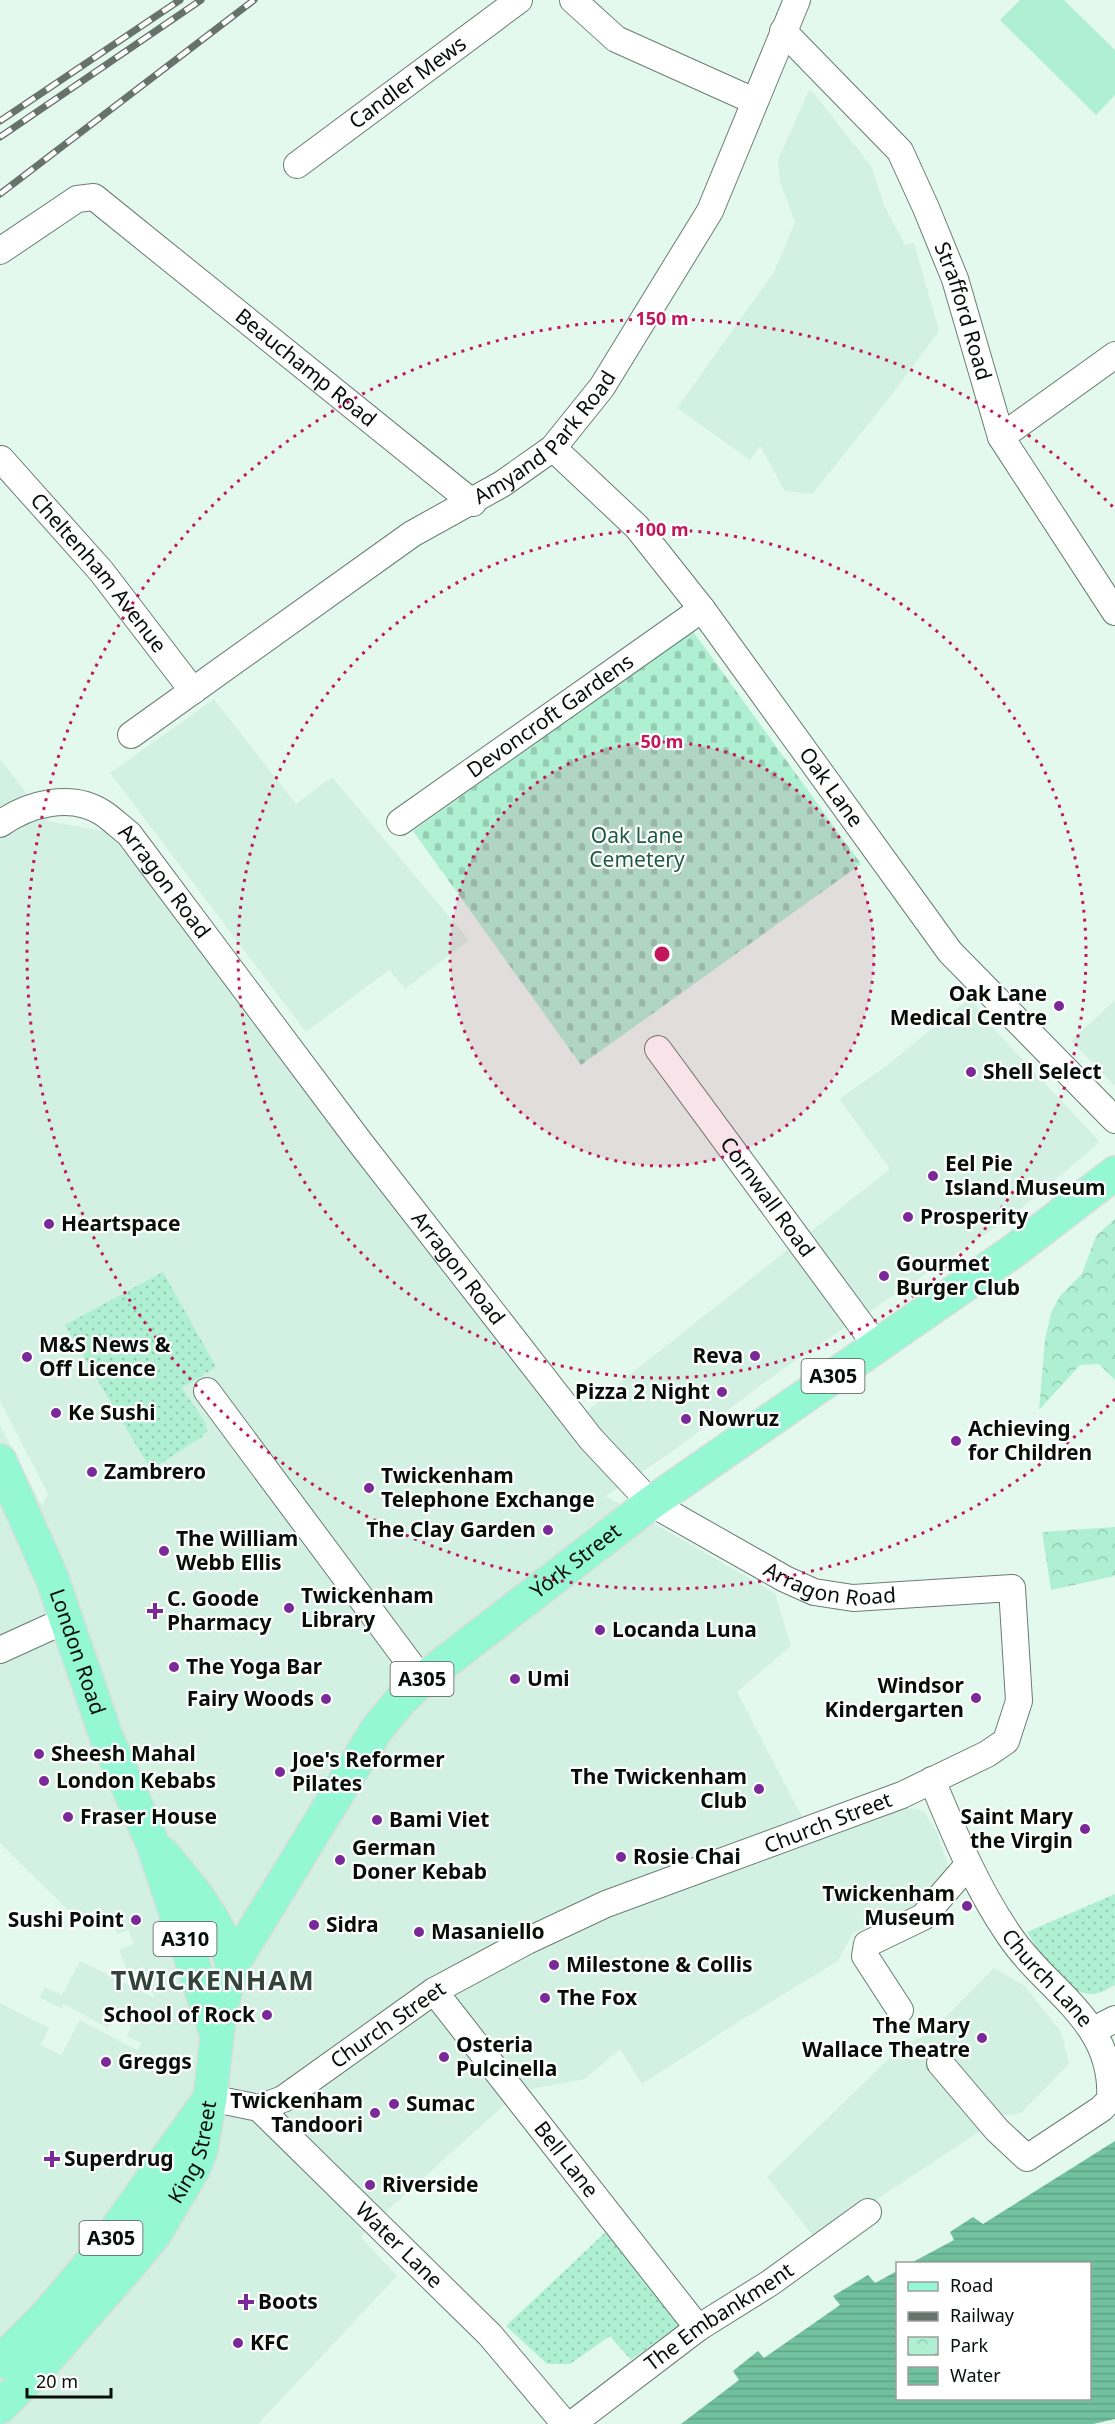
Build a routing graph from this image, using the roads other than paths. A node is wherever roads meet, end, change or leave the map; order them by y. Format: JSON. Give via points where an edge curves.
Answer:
{"nodes":[{"id":1,"x":519,"y":0,"type":"edge"},
{"id":2,"x":573,"y":0,"type":"edge"},
{"id":3,"x":797,"y":0,"type":"edge"},
{"id":4,"x":596,"y":9,"type":"edge"},
{"id":5,"x":783,"y":31,"type":"junction"},
{"id":6,"x":754,"y":101,"type":"junction"},
{"id":7,"x":297,"y":165,"type":"dead end"},
{"id":8,"x":0,"y":251,"type":"edge"},
{"id":9,"x":1115,"y":355,"type":"edge"},
{"id":10,"x":1001,"y":437,"type":"junction"},
{"id":11,"x":553,"y":448,"type":"junction"},
{"id":12,"x":1,"y":459,"type":"edge"},
{"id":13,"x":472,"y":502,"type":"junction"},
{"id":14,"x":702,"y":609,"type":"junction"},
{"id":15,"x":1115,"y":612,"type":"edge"},
{"id":16,"x":193,"y":691,"type":"junction"},
{"id":17,"x":131,"y":735,"type":"dead end"},
{"id":18,"x":400,"y":822,"type":"dead end"},
{"id":19,"x":0,"y":824,"type":"edge"},
{"id":20,"x":658,"y":1049,"type":"dead end"},
{"id":21,"x":1115,"y":1120,"type":"edge"},
{"id":22,"x":1115,"y":1173,"type":"edge"},
{"id":23,"x":876,"y":1345,"type":"junction"},
{"id":24,"x":207,"y":1391,"type":"dead end"},
{"id":25,"x":0,"y":1461,"type":"edge"},
{"id":26,"x":651,"y":1503,"type":"junction"},
{"id":27,"x":1012,"y":1588,"type":"joint"},
{"id":28,"x":68,"y":1619,"type":"junction"},
{"id":29,"x":0,"y":1650,"type":"edge"},
{"id":30,"x":422,"y":1680,"type":"junction"},
{"id":31,"x":932,"y":1780,"type":"junction"},
{"id":32,"x":152,"y":1842,"type":"junction"},
{"id":33,"x":968,"y":1865,"type":"junction"},
{"id":34,"x":233,"y":1964,"type":"junction"},
{"id":35,"x":434,"y":1991,"type":"junction"},
{"id":36,"x":900,"y":2010,"type":"dead end"},
{"id":37,"x":1105,"y":2025,"type":"edge"},
{"id":38,"x":217,"y":2037,"type":"junction"},
{"id":39,"x":940,"y":2063,"type":"dead end"},
{"id":40,"x":210,"y":2098,"type":"junction"},
{"id":41,"x":259,"y":2108,"type":"junction"},
{"id":42,"x":868,"y":2212,"type":"dead end"},
{"id":43,"x":698,"y":2328,"type":"junction"},
{"id":44,"x":0,"y":2362,"type":"edge"},
{"id":45,"x":0,"y":2407,"type":"edge"},
{"id":46,"x":565,"y":2424,"type":"edge"},
{"id":47,"x":572,"y":2424,"type":"edge"}],
"edges":[{"from":1,"to":7,"type":"street","name":"Candler Mews"},
{"from":2,"to":4,"type":"street"},
{"from":3,"to":5,"type":"street","name":"Amyand Park Road"},
{"from":4,"to":6,"type":"street","via":[[616,39]]},
{"from":5,"to":6,"type":"street","name":"Amyand Park Road"},
{"from":5,"to":10,"type":"street","name":"Strafford Road","via":[[900,151],[955,279]]},
{"from":6,"to":11,"type":"street","name":"Amyand Park Road","via":[[710,211],[602,387]]},
{"from":8,"to":13,"type":"street","name":"Beauchamp Road","via":[[77,199],[94,197]]},
{"from":9,"to":10,"type":"street"},
{"from":10,"to":15,"type":"street","name":"Strafford Road"},
{"from":11,"to":13,"type":"street","name":"Amyand Park Road"},
{"from":11,"to":14,"type":"street","name":"Oak Lane","via":[[637,527]]},
{"from":12,"to":16,"type":"street","name":"Cheltenham Avenue","via":[[100,571]]},
{"from":13,"to":16,"type":"street","name":"Amyand Park Road","via":[[412,534]]},
{"from":14,"to":18,"type":"street","name":"Devoncroft Gardens"},
{"from":14,"to":21,"type":"street","name":"Oak Lane","via":[[950,952]]},
{"from":16,"to":17,"type":"street","name":"Amyand Park Road"},
{"from":19,"to":26,"type":"street","name":"Arragon Road","via":[[41,803],[62,803],[102,812],[129,834],[359,1141],[591,1439]]},
{"from":20,"to":23,"type":"street","name":"Cornwall Road"},
{"from":22,"to":23,"type":"main road","name":"York Street","number":"A305","via":[[1015,1250]]},
{"from":23,"to":26,"type":"main road","name":"York Street","number":"A305"},
{"from":24,"to":30,"type":"street"},
{"from":25,"to":28,"type":"main road","name":"London Road","number":"A310"},
{"from":26,"to":27,"type":"street","name":"Arragon Road","via":[[814,1592],[863,1598]]},
{"from":26,"to":30,"type":"main road","name":"York Street","number":"A305"},
{"from":27,"to":31,"type":"street","name":"Church Street","via":[[1018,1701],[1006,1742]]},
{"from":28,"to":29,"type":"street"},
{"from":28,"to":32,"type":"main road","name":"London Road","number":"A310","via":[[106,1736]]},
{"from":30,"to":34,"type":"main road","name":"York Street","number":"A305","via":[[377,1729]]},
{"from":31,"to":33,"type":"street","name":"Church Lane"},
{"from":31,"to":35,"type":"street","name":"Church Street","via":[[902,1796],[606,1904]]},
{"from":32,"to":34,"type":"main road","name":"London Road","number":"A310","via":[[201,1899]]},
{"from":32,"to":38,"type":"main road","name":"London Road","number":"A310"},
{"from":33,"to":36,"type":"street","via":[[923,1917],[867,1944],[865,1956]]},
{"from":33,"to":37,"type":"street","name":"Church Lane","via":[[1009,1937]]},
{"from":34,"to":38,"type":"main road","name":"London Road","number":"A310","via":[[224,1991]]},
{"from":35,"to":41,"type":"street","name":"Church Street","via":[[283,2099]]},
{"from":35,"to":43,"type":"street","name":"Bell Lane"},
{"from":37,"to":39,"type":"street","name":"Church Lane","via":[[1110,2100],[1027,2158],[996,2130]]},
{"from":38,"to":40,"type":"main road","name":"London Road","number":"A310"},
{"from":40,"to":41,"type":"street"},
{"from":40,"to":44,"type":"main road","name":"King Street","number":"A305","via":[[101,2251]]},
{"from":40,"to":45,"type":"main road","name":"King Street","number":"A305","via":[[194,2168],[154,2235],[50,2356]]},
{"from":41,"to":46,"type":"street","name":"Water Lane","via":[[490,2335]]},
{"from":42,"to":43,"type":"street","name":"The Embankment","via":[[770,2283]]},
{"from":43,"to":47,"type":"street","name":"The Embankment"}]}
